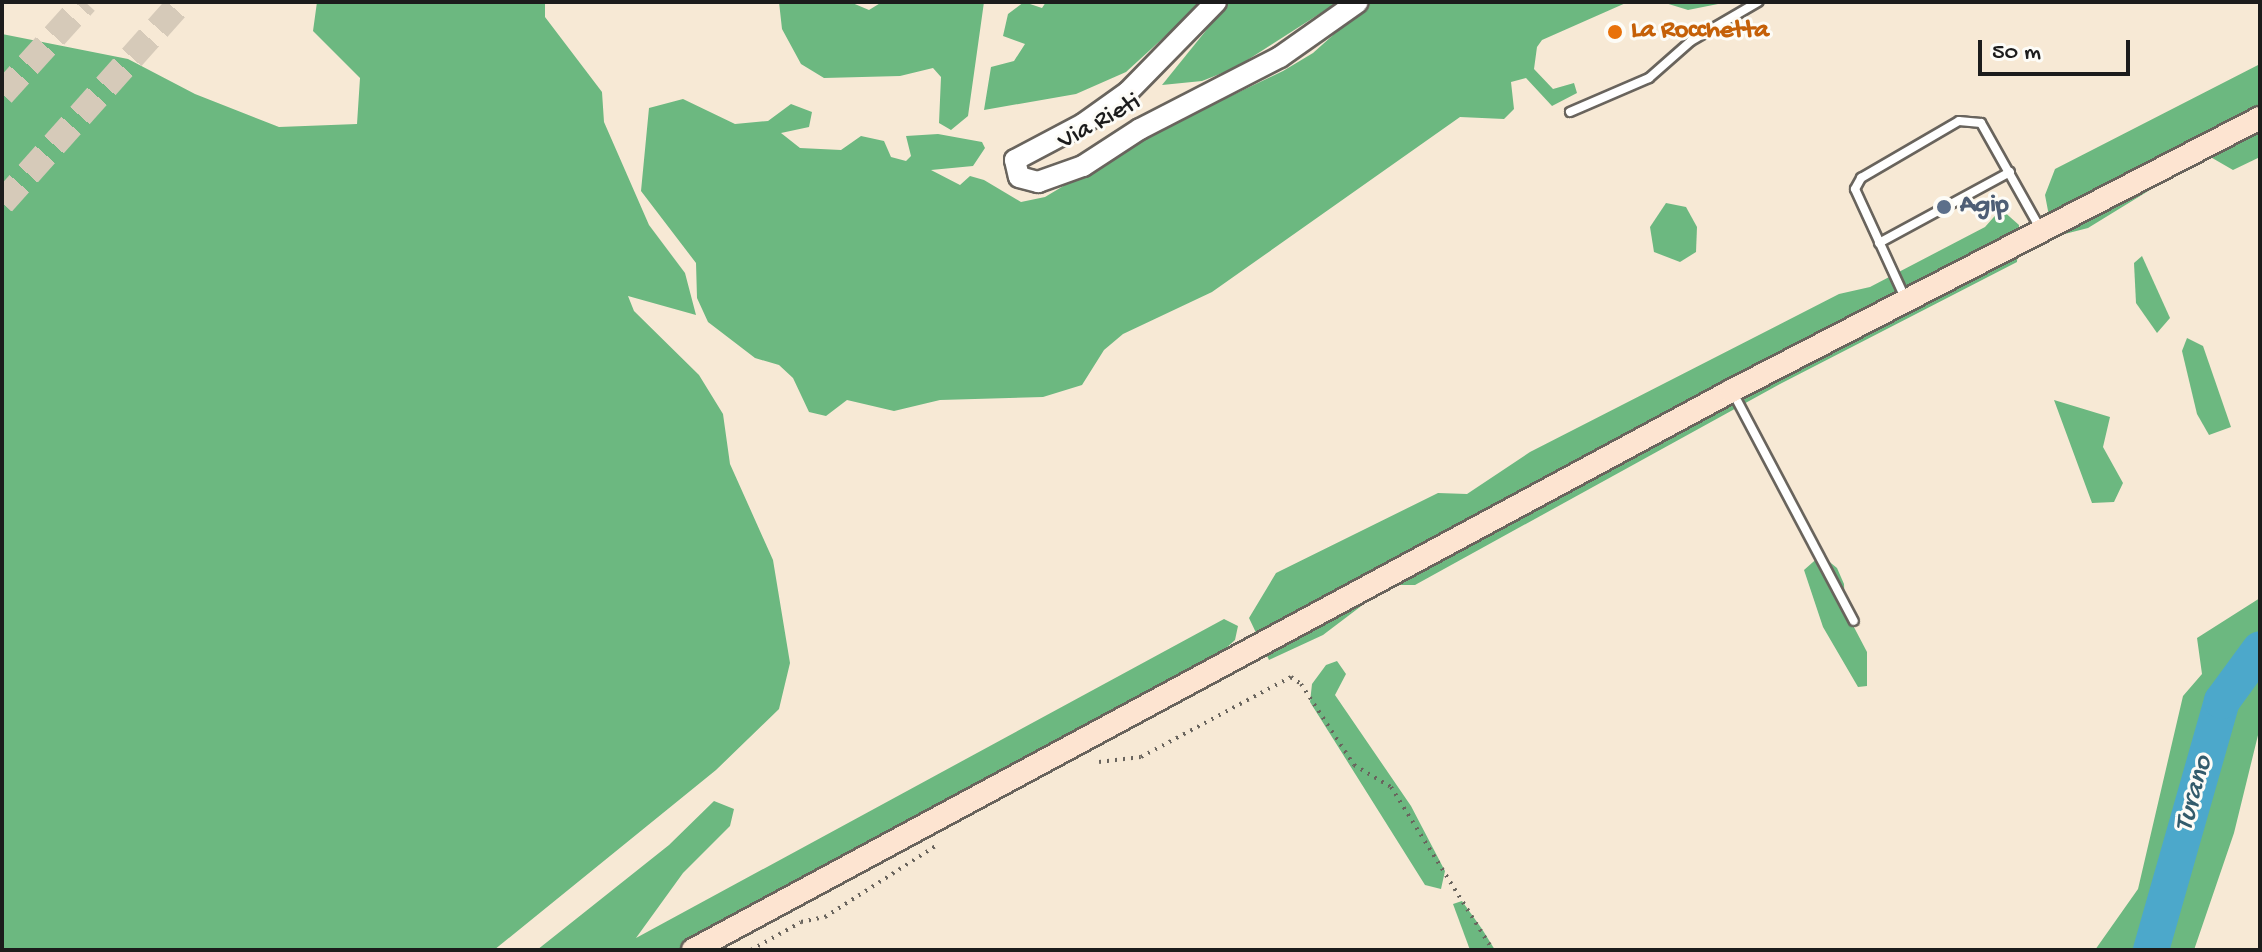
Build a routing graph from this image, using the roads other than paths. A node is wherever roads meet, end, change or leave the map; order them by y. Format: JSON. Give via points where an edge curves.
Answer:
{"nodes":[{"id":1,"x":1216,"y":2,"type":"edge"},
{"id":2,"x":1358,"y":2,"type":"edge"},
{"id":3,"x":1758,"y":2,"type":"edge"},
{"id":4,"x":1570,"y":112,"type":"dead end"},
{"id":5,"x":2260,"y":118,"type":"edge"},
{"id":6,"x":2010,"y":172,"type":"junction"},
{"id":7,"x":2042,"y":230,"type":"junction"},
{"id":8,"x":1879,"y":243,"type":"junction"},
{"id":9,"x":1906,"y":300,"type":"junction"},
{"id":10,"x":1731,"y":391,"type":"junction"},
{"id":11,"x":1854,"y":621,"type":"dead end"},
{"id":12,"x":693,"y":950,"type":"edge"}],
"edges":[{"from":1,"to":2,"type":"street","name":"Via Rieti","via":[[1128,92],[1083,124],[1015,160],[1019,177],[1038,182],[1083,166],[1140,129],[1280,57]]},
{"from":3,"to":4,"type":"lane","via":[[1691,41],[1649,78]]},
{"from":5,"to":7,"type":"main road"},
{"from":6,"to":7,"type":"lane"},
{"from":6,"to":8,"type":"lane"},
{"from":6,"to":8,"type":"lane","via":[[1981,123],[1959,121],[1861,178],[1855,189]]},
{"from":7,"to":9,"type":"main road"},
{"from":8,"to":9,"type":"lane"},
{"from":9,"to":10,"type":"main road"},
{"from":10,"to":11,"type":"lane"},
{"from":10,"to":12,"type":"main road"}]}
